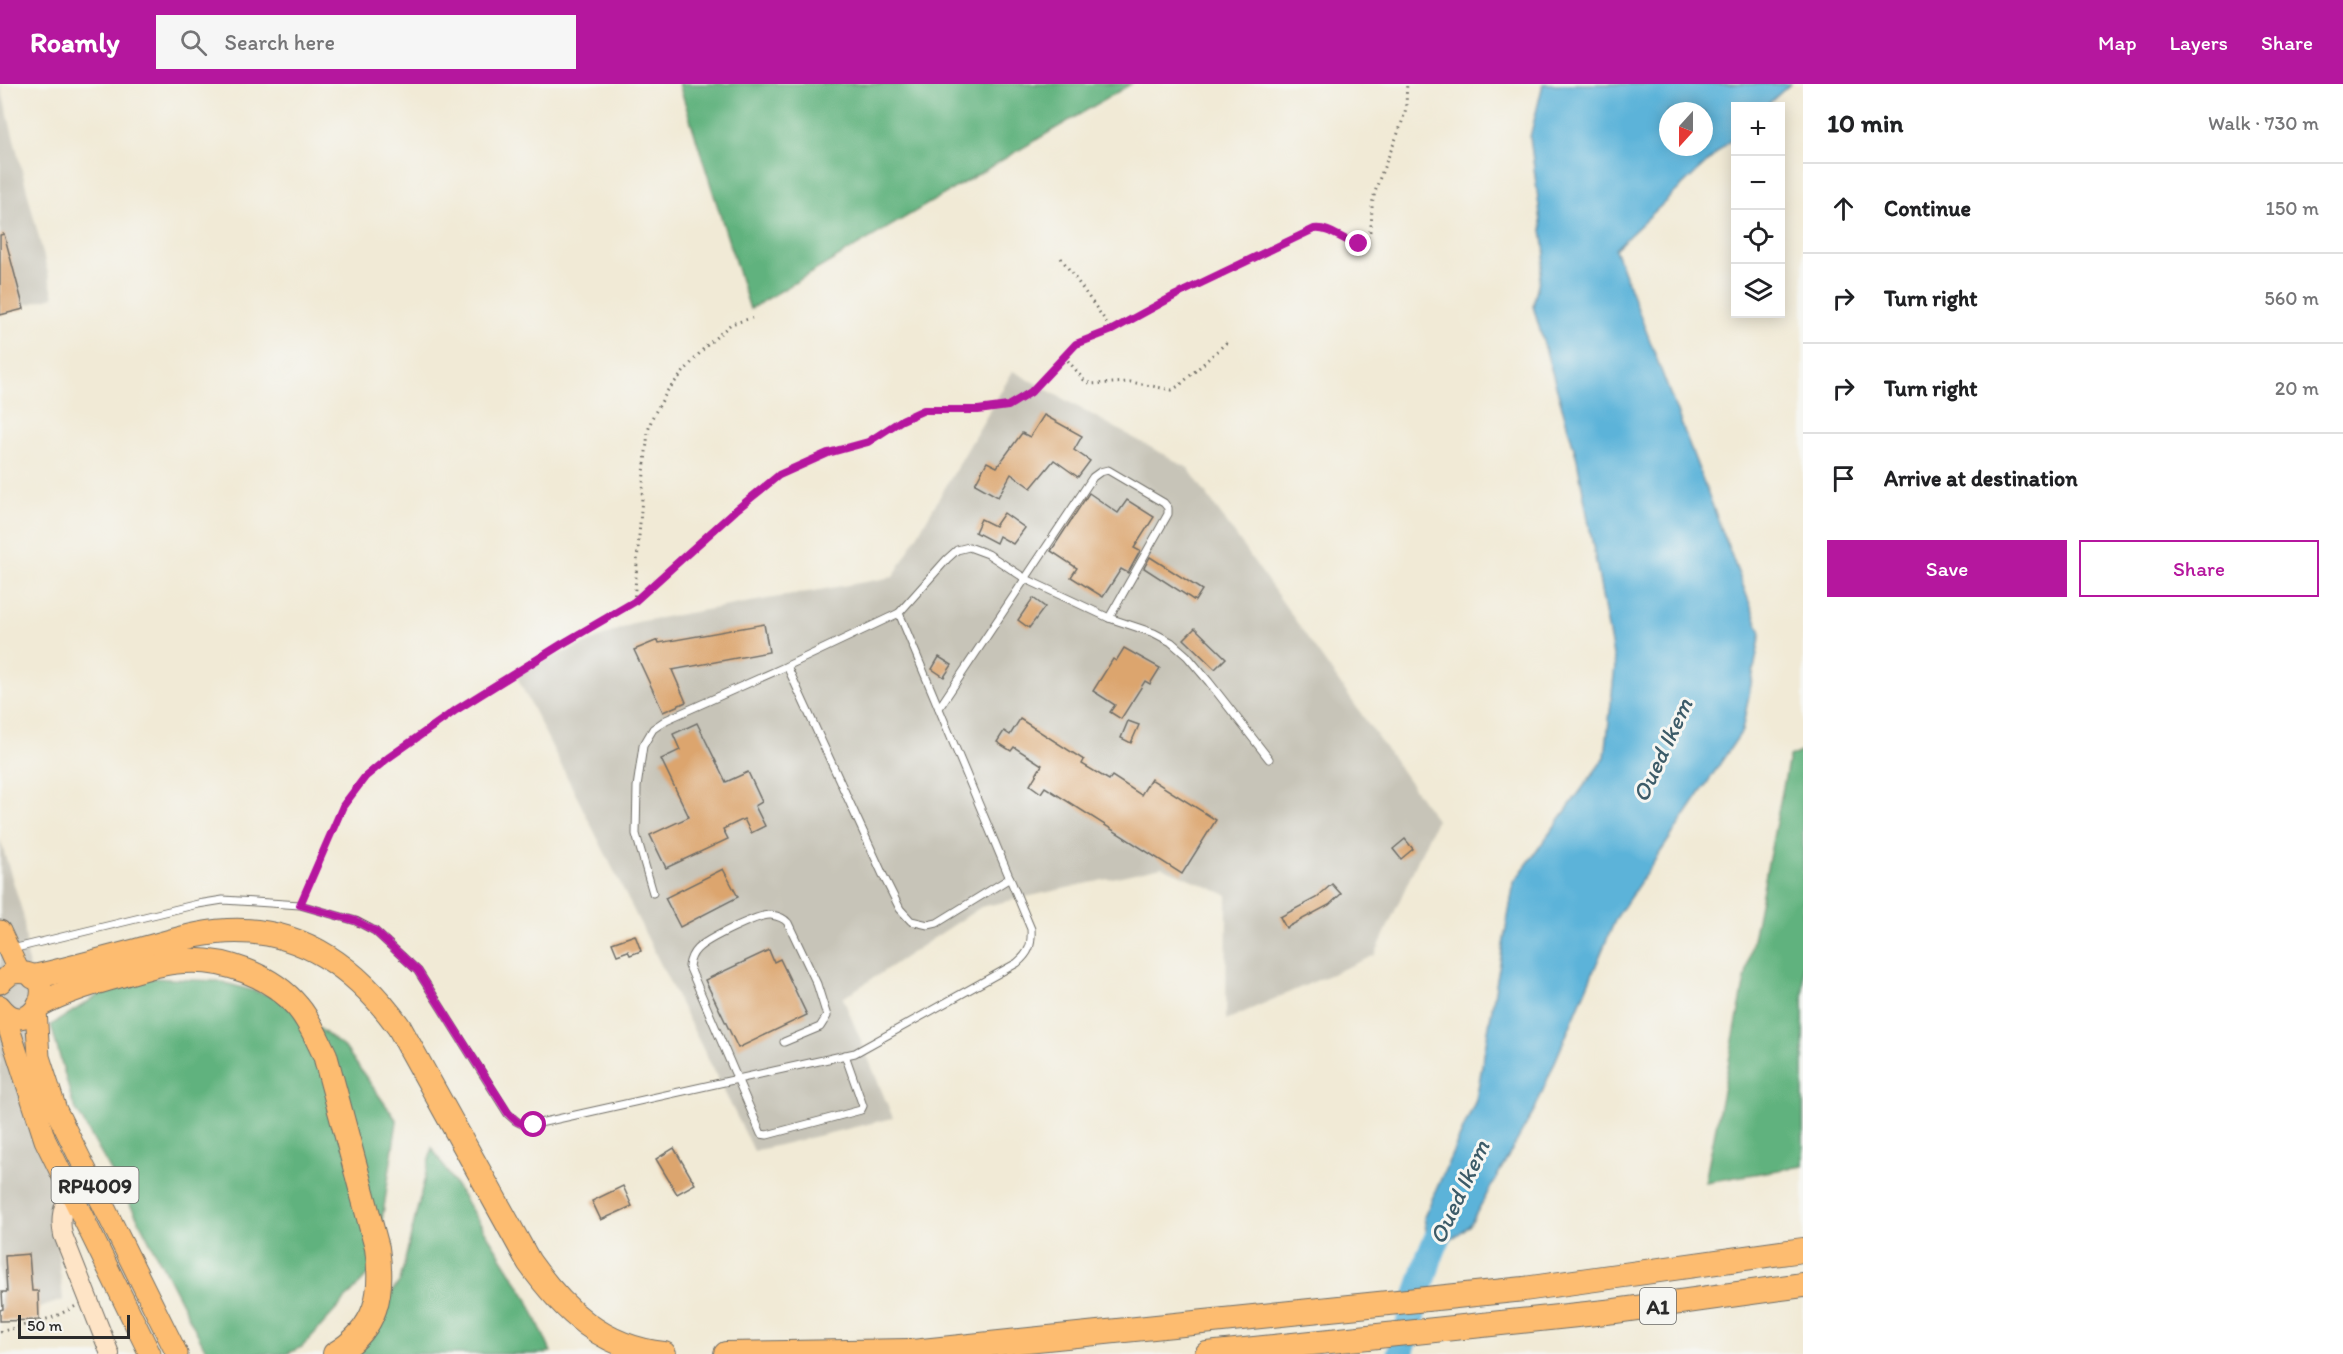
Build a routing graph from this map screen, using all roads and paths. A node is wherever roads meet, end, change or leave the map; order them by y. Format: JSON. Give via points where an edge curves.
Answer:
{"nodes":[{"id":1,"x":1407,"y":84,"type":"edge"},
{"id":2,"x":1061,"y":258,"type":"dead end"},
{"id":3,"x":752,"y":318,"type":"dead end"},
{"id":4,"x":1112,"y":330,"type":"junction"},
{"id":5,"x":1227,"y":342,"type":"dead end"},
{"id":6,"x":1064,"y":356,"type":"junction"},
{"id":7,"x":1026,"y":579,"type":"junction"},
{"id":8,"x":634,"y":602,"type":"junction"},
{"id":9,"x":899,"y":614,"type":"junction"},
{"id":10,"x":1109,"y":618,"type":"junction"},
{"id":11,"x":787,"y":666,"type":"junction"},
{"id":12,"x":939,"y":708,"type":"junction"},
{"id":13,"x":1269,"y":759,"type":"dead end"},
{"id":14,"x":1010,"y":878,"type":"junction"},
{"id":15,"x":653,"y":893,"type":"dead end"},
{"id":16,"x":300,"y":905,"type":"junction"},
{"id":17,"x":4,"y":940,"type":"edge"},
{"id":18,"x":27,"y":974,"type":"junction"},
{"id":19,"x":0,"y":983,"type":"edge"},
{"id":20,"x":38,"y":1007,"type":"junction"},
{"id":21,"x":2,"y":1008,"type":"edge"},
{"id":22,"x":783,"y":1042,"type":"dead end"},
{"id":23,"x":845,"y":1055,"type":"junction"},
{"id":24,"x":738,"y":1079,"type":"junction"},
{"id":25,"x":70,"y":1189,"type":"junction"},
{"id":26,"x":1803,"y":1250,"type":"edge"},
{"id":27,"x":1803,"y":1285,"type":"edge"},
{"id":28,"x":88,"y":1300,"type":"junction"},
{"id":29,"x":0,"y":1332,"type":"edge"},
{"id":30,"x":921,"y":1351,"type":"junction"},
{"id":31,"x":110,"y":1354,"type":"edge"},
{"id":32,"x":150,"y":1354,"type":"edge"},
{"id":33,"x":177,"y":1354,"type":"edge"},
{"id":34,"x":335,"y":1354,"type":"edge"},
{"id":35,"x":664,"y":1354,"type":"edge"},
{"id":36,"x":726,"y":1354,"type":"edge"},
{"id":37,"x":893,"y":1354,"type":"edge"},
{"id":38,"x":1207,"y":1354,"type":"edge"}],
"edges":[{"from":1,"to":4,"type":"path","via":[[1405,110],[1374,196],[1368,238],[1364,242],[1351,243],[1329,230],[1314,229]]},
{"from":2,"to":4,"type":"path"},
{"from":3,"to":8,"type":"path","via":[[731,324],[705,347],[668,390],[652,418]]},
{"from":4,"to":6,"type":"path","via":[[1076,344]]},
{"from":5,"to":6,"type":"path","via":[[1172,390],[1131,382],[1091,384]]},
{"from":6,"to":8,"type":"path","via":[[1048,377],[1008,406],[924,410],[868,442],[828,453],[779,475]]},
{"from":7,"to":9,"type":"lane","via":[[988,554],[969,547],[957,550]]},
{"from":7,"to":10,"type":"lane"},
{"from":7,"to":10,"type":"lane","via":[[1093,477],[1108,470],[1120,475],[1164,503],[1168,514]]},
{"from":7,"to":12,"type":"lane"},
{"from":8,"to":16,"type":"path","via":[[456,710],[365,777],[343,806]]},
{"from":9,"to":11,"type":"lane"},
{"from":9,"to":12,"type":"lane"},
{"from":10,"to":13,"type":"lane","via":[[1154,633],[1187,656]]},
{"from":11,"to":14,"type":"lane","via":[[891,892],[911,921],[919,925],[937,922]]},
{"from":11,"to":15,"type":"lane","via":[[653,729],[643,746],[634,824]]},
{"from":12,"to":14,"type":"lane"},
{"from":14,"to":23,"type":"lane","via":[[1031,929],[1027,955],[873,1045]]},
{"from":16,"to":17,"type":"lane","via":[[223,900]]},
{"from":16,"to":24,"type":"lane","via":[[356,921],[375,931],[418,971],[508,1113],[526,1126]]},
{"from":17,"to":18,"type":"main road","number":"RP4009"},
{"from":18,"to":19,"type":"main road","via":[[6,976]]},
{"from":18,"to":20,"type":"main road","number":"RP4009","via":[[42,990]]},
{"from":18,"to":35,"type":"highway","via":[[198,934],[231,931],[285,937],[333,959],[358,979],[399,1027],[529,1262],[548,1288],[594,1331],[618,1343]]},
{"from":20,"to":21,"type":"main road","number":"RP4009","via":[[23,1017]]},
{"from":20,"to":33,"type":"main road","number":"RP4009","via":[[39,1056],[56,1110]]},
{"from":20,"to":34,"type":"highway","via":[[79,987],[184,961],[206,961],[249,972],[298,1006],[325,1055],[381,1275],[378,1302],[366,1326]]},
{"from":21,"to":25,"type":"main road","number":"RP4009","via":[[45,1140]]},
{"from":22,"to":24,"type":"lane","via":[[820,1027],[827,1016],[826,1009],[788,923],[784,918],[760,916],[697,948],[689,966]]},
{"from":23,"to":24,"type":"lane"},
{"from":23,"to":24,"type":"lane","via":[[863,1106],[861,1110],[767,1135],[761,1134]]},
{"from":25,"to":28,"type":"street","via":[[60,1221]]},
{"from":25,"to":32,"type":"main road","number":"RP4009"},
{"from":26,"to":30,"type":"highway","number":"A1","via":[[1524,1289]]},
{"from":27,"to":38,"type":"highway","number":"A1","via":[[1638,1308]]},
{"from":28,"to":29,"type":"path","via":[[54,1317]]},
{"from":28,"to":31,"type":"street"},
{"from":30,"to":36,"type":"highway"},
{"from":30,"to":37,"type":"highway","number":"A1"}]}
